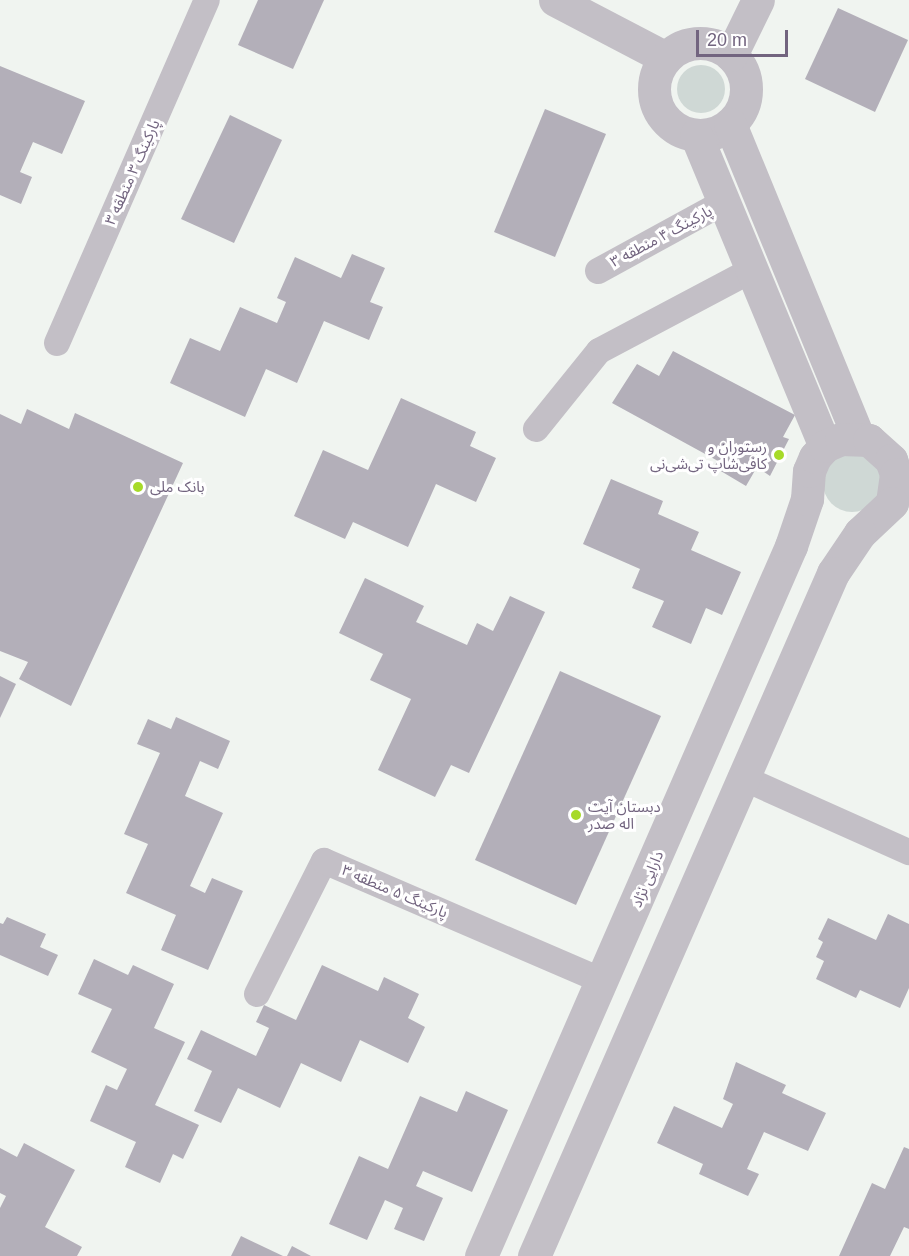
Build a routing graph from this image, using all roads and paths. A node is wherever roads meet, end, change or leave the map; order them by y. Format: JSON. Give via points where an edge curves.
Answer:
{"nodes":[{"id":1,"x":207,"y":0,"type":"edge"},
{"id":2,"x":555,"y":0,"type":"edge"},
{"id":3,"x":758,"y":0,"type":"edge"},
{"id":4,"x":731,"y":55,"type":"junction"},
{"id":5,"x":666,"y":58,"type":"junction"},
{"id":6,"x":730,"y":124,"type":"junction"},
{"id":7,"x":696,"y":135,"type":"junction"},
{"id":8,"x":724,"y":202,"type":"junction"},
{"id":9,"x":752,"y":270,"type":"junction"},
{"id":10,"x":598,"y":271,"type":"dead end"},
{"id":11,"x":57,"y":343,"type":"dead end"},
{"id":12,"x":536,"y":429,"type":"dead end"},
{"id":13,"x":859,"y":438,"type":"junction"},
{"id":14,"x":825,"y":446,"type":"junction"},
{"id":15,"x":900,"y":466,"type":"edge"},
{"id":16,"x":909,"y":525,"type":"edge"},
{"id":17,"x":865,"y":528,"type":"junction"},
{"id":18,"x":741,"y":777,"type":"junction"},
{"id":19,"x":909,"y":852,"type":"edge"},
{"id":20,"x":603,"y":981,"type":"junction"},
{"id":21,"x":257,"y":994,"type":"dead end"},
{"id":22,"x":481,"y":1256,"type":"edge"},
{"id":23,"x":534,"y":1256,"type":"edge"}],
"edges":[{"from":1,"to":11,"type":"street","name":"پارکینگ ۳ منطقه ۳"},
{"from":2,"to":5,"type":"street"},
{"from":3,"to":4,"type":"street"},
{"from":4,"to":5,"type":"street","via":[[705,43],[691,44]]},
{"from":4,"to":6,"type":"street","via":[[741,67],[745,98]]},
{"from":5,"to":7,"type":"street","via":[[655,84],[660,113],[682,132]]},
{"from":6,"to":7,"type":"street"},
{"from":6,"to":13,"type":"street"},
{"from":7,"to":8,"type":"street"},
{"from":8,"to":9,"type":"street"},
{"from":8,"to":10,"type":"street","name":"پارکینگ ۴ منطقه ۳"},
{"from":9,"to":12,"type":"street","via":[[599,351]]},
{"from":9,"to":14,"type":"street"},
{"from":13,"to":14,"type":"street"},
{"from":13,"to":15,"type":"street","via":[[882,449]]},
{"from":14,"to":20,"type":"street","name":"دارایی نژاد","via":[[809,471],[807,499],[791,546]]},
{"from":15,"to":17,"type":"street","via":[[892,503]]},
{"from":16,"to":17,"type":"street"},
{"from":17,"to":18,"type":"street","via":[[833,573]]},
{"from":18,"to":19,"type":"street"},
{"from":18,"to":23,"type":"street"},
{"from":20,"to":21,"type":"street","name":"پارکینگ ۵ منطقه ۳","via":[[324,861]]},
{"from":20,"to":22,"type":"street","name":"دارایی نژاد"}]}
